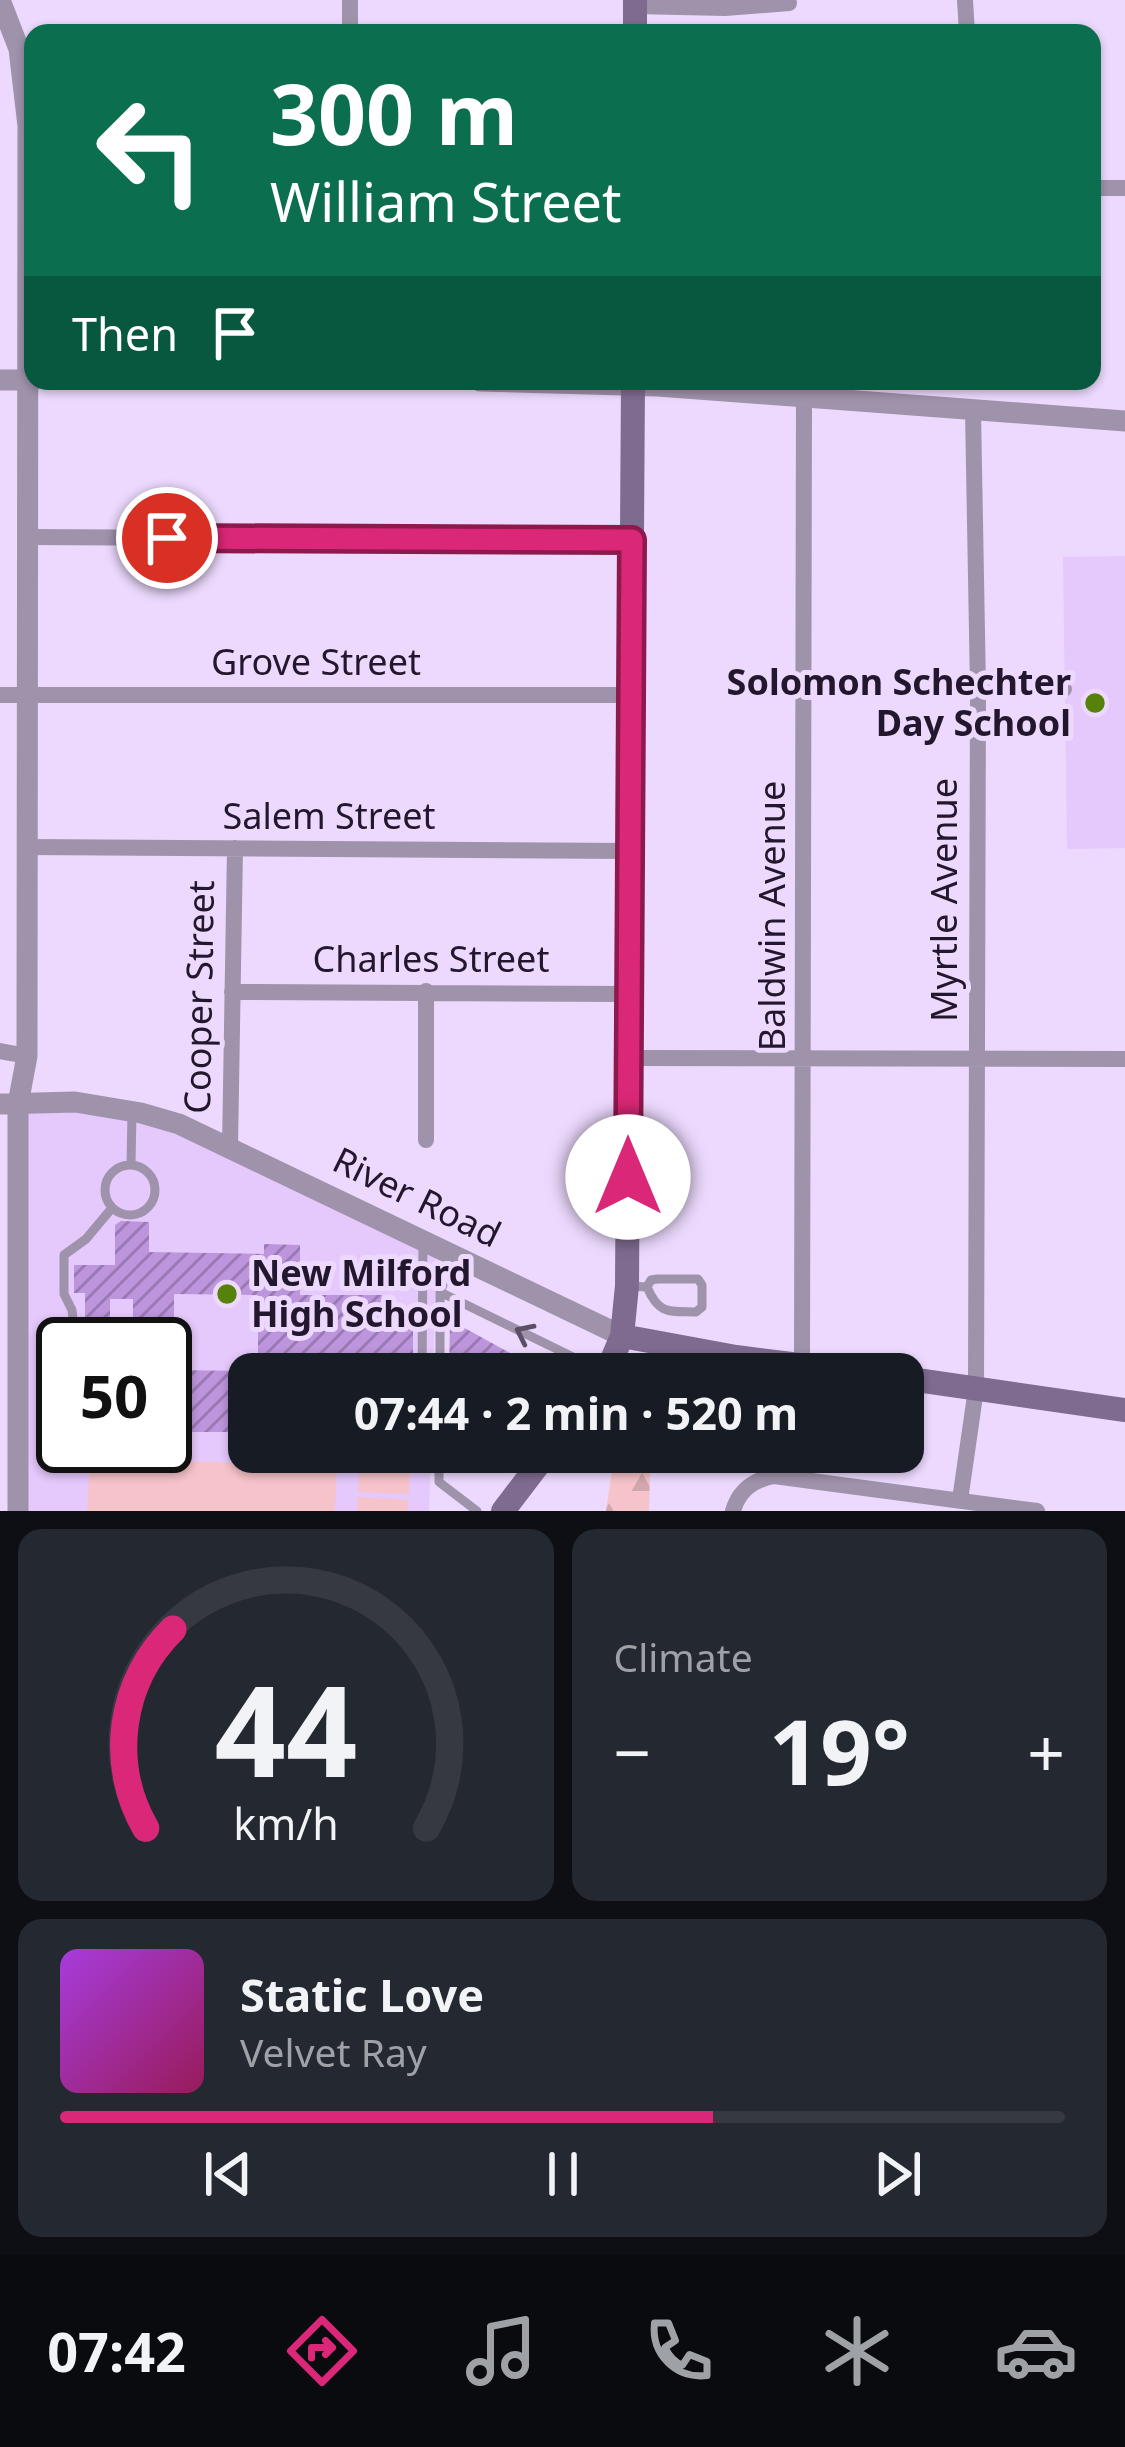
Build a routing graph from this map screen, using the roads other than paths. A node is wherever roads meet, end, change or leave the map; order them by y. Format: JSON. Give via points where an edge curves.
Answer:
{"nodes":[{"id":1,"x":0,"y":0,"type":"edge"},
{"id":2,"x":635,"y":3,"type":"edge"},
{"id":3,"x":789,"y":3,"type":"dead end"},
{"id":4,"x":24,"y":45,"type":"edge"},
{"id":5,"x":31,"y":390,"type":"edge"},
{"id":6,"x":633,"y":390,"type":"edge"},
{"id":7,"x":718,"y":390,"type":"edge"},
{"id":8,"x":804,"y":397,"type":"junction"},
{"id":9,"x":973,"y":411,"type":"junction"},
{"id":10,"x":1125,"y":421,"type":"edge"},
{"id":11,"x":27,"y":537,"type":"junction"},
{"id":12,"x":632,"y":540,"type":"junction"},
{"id":13,"x":978,"y":688,"type":"junction"},
{"id":14,"x":1064,"y":689,"type":"dead end"},
{"id":15,"x":0,"y":695,"type":"edge"},
{"id":16,"x":27,"y":695,"type":"junction"},
{"id":17,"x":631,"y":695,"type":"junction"},
{"id":18,"x":27,"y":847,"type":"junction"},
{"id":19,"x":235,"y":848,"type":"junction"},
{"id":20,"x":630,"y":851,"type":"junction"},
{"id":21,"x":426,"y":991,"type":"junction"},
{"id":22,"x":232,"y":992,"type":"junction"},
{"id":23,"x":629,"y":994,"type":"junction"},
{"id":24,"x":0,"y":1051,"type":"edge"},
{"id":25,"x":27,"y":1056,"type":"junction"},
{"id":26,"x":805,"y":1057,"type":"junction"},
{"id":27,"x":628,"y":1058,"type":"junction"},
{"id":28,"x":976,"y":1058,"type":"junction"},
{"id":29,"x":1125,"y":1059,"type":"edge"},
{"id":30,"x":9,"y":1104,"type":"edge"},
{"id":31,"x":132,"y":1111,"type":"junction"},
{"id":32,"x":426,"y":1140,"type":"dead end"},
{"id":33,"x":230,"y":1147,"type":"junction"},
{"id":34,"x":131,"y":1165,"type":"junction"},
{"id":35,"x":112,"y":1208,"type":"junction"},
{"id":36,"x":424,"y":1238,"type":"junction"},
{"id":37,"x":457,"y":1254,"type":"junction"},
{"id":38,"x":637,"y":1287,"type":"junction"},
{"id":39,"x":440,"y":1292,"type":"junction"},
{"id":40,"x":73,"y":1317,"type":"edge"},
{"id":41,"x":622,"y":1336,"type":"junction"},
{"id":42,"x":674,"y":1347,"type":"junction"},
{"id":43,"x":422,"y":1353,"type":"edge"},
{"id":44,"x":440,"y":1353,"type":"edge"},
{"id":45,"x":565,"y":1353,"type":"edge"},
{"id":46,"x":615,"y":1353,"type":"edge"},
{"id":47,"x":673,"y":1353,"type":"edge"},
{"id":48,"x":694,"y":1353,"type":"edge"},
{"id":49,"x":802,"y":1353,"type":"edge"},
{"id":50,"x":924,"y":1381,"type":"edge"},
{"id":51,"x":976,"y":1389,"type":"junction"},
{"id":52,"x":1125,"y":1410,"type":"edge"},
{"id":53,"x":439,"y":1473,"type":"edge"},
{"id":54,"x":532,"y":1473,"type":"edge"},
{"id":55,"x":960,"y":1500,"type":"junction"},
{"id":56,"x":18,"y":1511,"type":"edge"},
{"id":57,"x":477,"y":1511,"type":"edge"},
{"id":58,"x":503,"y":1511,"type":"edge"},
{"id":59,"x":733,"y":1511,"type":"edge"},
{"id":60,"x":1037,"y":1511,"type":"edge"}],
"edges":[{"from":1,"to":4,"type":"street"},
{"from":2,"to":3,"type":"street"},
{"from":5,"to":11,"type":"street"},
{"from":6,"to":12,"type":"main road"},
{"from":7,"to":8,"type":"street"},
{"from":8,"to":9,"type":"street"},
{"from":8,"to":26,"type":"street","name":"Baldwin Avenue"},
{"from":9,"to":10,"type":"street"},
{"from":9,"to":13,"type":"street","name":"Myrtle Avenue"},
{"from":11,"to":12,"type":"street"},
{"from":11,"to":16,"type":"street"},
{"from":12,"to":17,"type":"main road"},
{"from":13,"to":14,"type":"street"},
{"from":13,"to":28,"type":"street","name":"Myrtle Avenue"},
{"from":15,"to":16,"type":"street","name":"Grove Street"},
{"from":16,"to":17,"type":"street","name":"Grove Street"},
{"from":16,"to":18,"type":"street"},
{"from":17,"to":20,"type":"main road"},
{"from":18,"to":19,"type":"street","name":"Salem Street"},
{"from":18,"to":25,"type":"street"},
{"from":19,"to":20,"type":"street","name":"Salem Street"},
{"from":19,"to":22,"type":"street","name":"Cooper Street"},
{"from":20,"to":23,"type":"main road"},
{"from":21,"to":22,"type":"street","name":"Charles Street"},
{"from":21,"to":23,"type":"street","name":"Charles Street"},
{"from":21,"to":32,"type":"street"},
{"from":22,"to":33,"type":"street","name":"Cooper Street"},
{"from":23,"to":27,"type":"main road"},
{"from":24,"to":25,"type":"street"},
{"from":25,"to":30,"type":"street"},
{"from":26,"to":27,"type":"street"},
{"from":26,"to":28,"type":"street"},
{"from":26,"to":49,"type":"street","name":"Baldwin Avenue"},
{"from":27,"to":38,"type":"main road"},
{"from":28,"to":29,"type":"street"},
{"from":28,"to":51,"type":"street","name":"Myrtle Avenue"},
{"from":30,"to":31,"type":"street","name":"River Road"},
{"from":30,"to":56,"type":"street"},
{"from":31,"to":33,"type":"street","name":"River Road"},
{"from":31,"to":34,"type":"lane"},
{"from":33,"to":36,"type":"street","name":"River Road"},
{"from":34,"to":35,"type":"lane","via":[[106,1182]]},
{"from":34,"to":35,"type":"lane","via":[[153,1178],[152,1204],[130,1216]]},
{"from":35,"to":40,"type":"lane","via":[[64,1255]]},
{"from":36,"to":37,"type":"street","name":"River Road"},
{"from":36,"to":43,"type":"lane"},
{"from":37,"to":39,"type":"lane"},
{"from":37,"to":41,"type":"street","name":"River Road"},
{"from":38,"to":38,"type":"lane","via":[[698,1279],[701,1307],[663,1310]]},
{"from":38,"to":41,"type":"main road"},
{"from":39,"to":44,"type":"lane"},
{"from":45,"to":39,"type":"lane","one_way":true},
{"from":41,"to":42,"type":"main road","name":"River Road"},
{"from":41,"to":46,"type":"main road"},
{"from":42,"to":47,"type":"lane"},
{"from":42,"to":48,"type":"main road","name":"River Road"},
{"from":50,"to":51,"type":"main road"},
{"from":51,"to":52,"type":"main road"},
{"from":51,"to":55,"type":"street","name":"Myrtle Avenue"},
{"from":53,"to":57,"type":"lane","via":[[439,1482]]},
{"from":54,"to":58,"type":"main road"},
{"from":55,"to":59,"type":"street","via":[[775,1475],[742,1492]]},
{"from":55,"to":60,"type":"street"}]}
